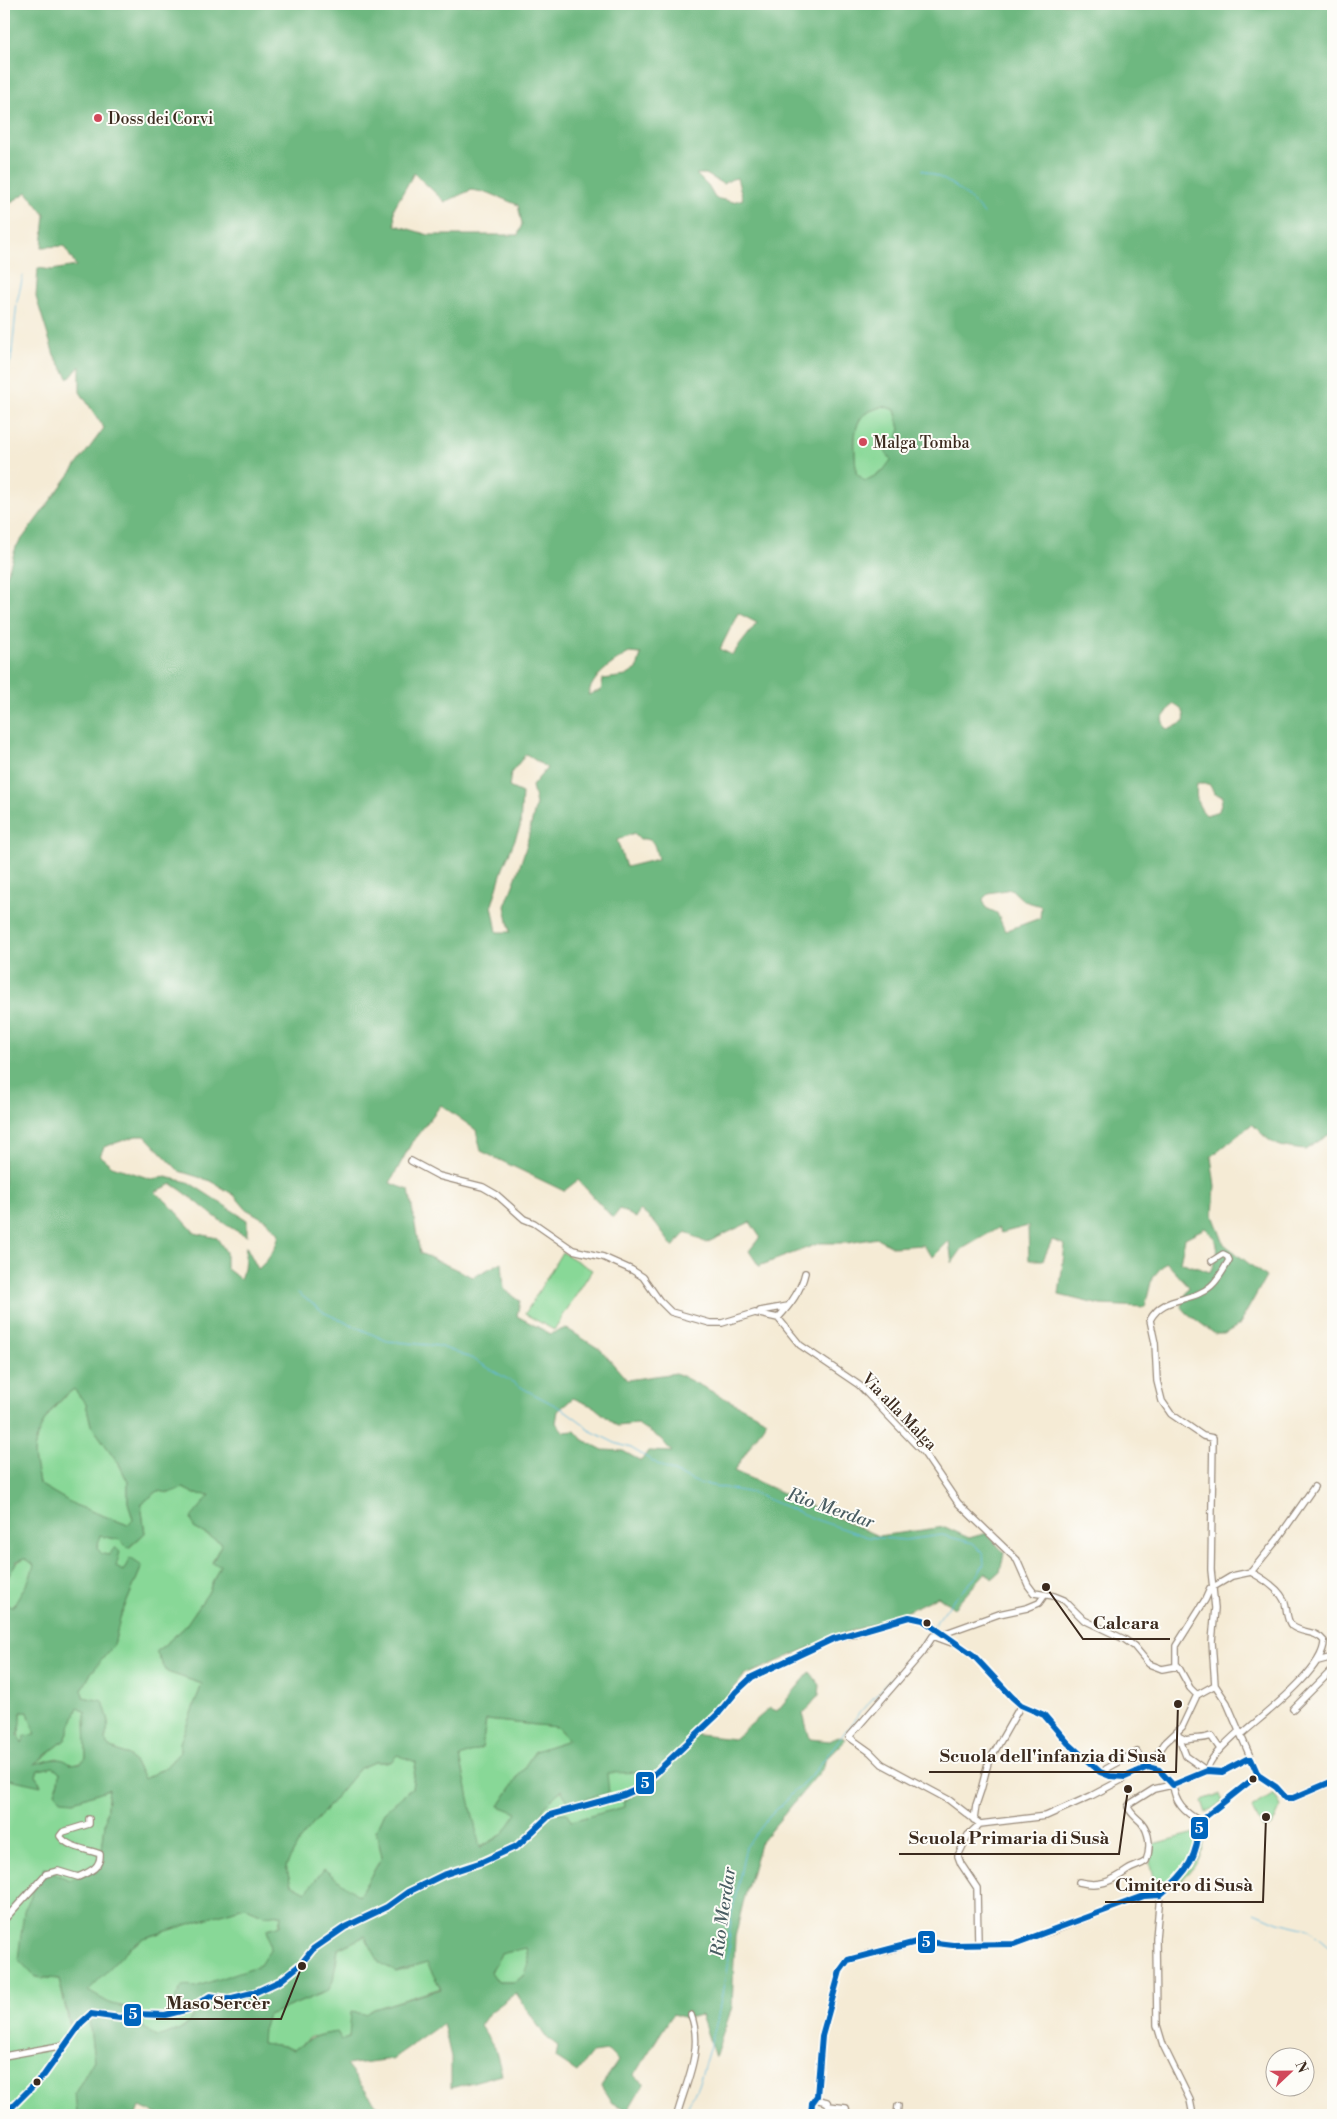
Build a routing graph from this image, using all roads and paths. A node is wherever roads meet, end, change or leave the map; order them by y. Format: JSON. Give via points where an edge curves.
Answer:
{"nodes":[{"id":1,"x":411,"y":1162,"type":"dead end"},
{"id":2,"x":1212,"y":1261,"type":"dead end"},
{"id":3,"x":805,"y":1273,"type":"dead end"},
{"id":4,"x":788,"y":1306,"type":"junction"},
{"id":5,"x":755,"y":1313,"type":"junction"},
{"id":6,"x":778,"y":1318,"type":"junction"},
{"id":7,"x":1314,"y":1487,"type":"dead end"},
{"id":8,"x":1250,"y":1572,"type":"junction"},
{"id":9,"x":1213,"y":1586,"type":"junction"},
{"id":10,"x":1044,"y":1596,"type":"junction"},
{"id":11,"x":955,"y":1628,"type":"junction"},
{"id":12,"x":943,"y":1634,"type":"junction"},
{"id":13,"x":956,"y":1643,"type":"junction"},
{"id":14,"x":1333,"y":1657,"type":"edge"},
{"id":15,"x":1318,"y":1661,"type":"junction"},
{"id":16,"x":1176,"y":1666,"type":"junction"},
{"id":17,"x":1333,"y":1673,"type":"edge"},
{"id":18,"x":1215,"y":1685,"type":"junction"},
{"id":19,"x":1197,"y":1695,"type":"junction"},
{"id":20,"x":1021,"y":1705,"type":"junction"},
{"id":21,"x":1293,"y":1709,"type":"dead end"},
{"id":22,"x":1240,"y":1733,"type":"junction"},
{"id":23,"x":1179,"y":1734,"type":"junction"},
{"id":24,"x":1220,"y":1749,"type":"junction"},
{"id":25,"x":1251,"y":1760,"type":"junction"},
{"id":26,"x":1147,"y":1767,"type":"junction"},
{"id":27,"x":1207,"y":1771,"type":"junction"},
{"id":28,"x":1105,"y":1774,"type":"junction"},
{"id":29,"x":1258,"y":1775,"type":"junction"},
{"id":30,"x":1125,"y":1778,"type":"junction"},
{"id":31,"x":1333,"y":1782,"type":"edge"},
{"id":32,"x":1173,"y":1785,"type":"junction"},
{"id":33,"x":89,"y":1819,"type":"dead end"},
{"id":34,"x":974,"y":1820,"type":"junction"},
{"id":35,"x":1200,"y":1821,"type":"junction"},
{"id":36,"x":980,"y":1824,"type":"junction"},
{"id":37,"x":1079,"y":1882,"type":"dead end"},
{"id":38,"x":1160,"y":1895,"type":"junction"},
{"id":39,"x":4,"y":1920,"type":"edge"},
{"id":40,"x":978,"y":1944,"type":"junction"},
{"id":41,"x":691,"y":2015,"type":"dead end"},
{"id":42,"x":66,"y":2043,"type":"junction"},
{"id":43,"x":4,"y":2056,"type":"edge"},
{"id":44,"x":815,"y":2099,"type":"junction"},
{"id":45,"x":898,"y":2106,"type":"dead end"},
{"id":46,"x":11,"y":2109,"type":"junction"},
{"id":47,"x":4,"y":2115,"type":"edge"},
{"id":48,"x":16,"y":2115,"type":"edge"},
{"id":49,"x":676,"y":2115,"type":"edge"},
{"id":50,"x":811,"y":2115,"type":"edge"},
{"id":51,"x":847,"y":2115,"type":"edge"},
{"id":52,"x":897,"y":2115,"type":"edge"},
{"id":53,"x":1193,"y":2115,"type":"edge"}],
"edges":[{"from":1,"to":5,"type":"street","via":[[439,1176],[483,1187],[524,1219],[573,1250],[603,1257],[632,1270],[643,1277],[671,1312],[710,1323],[722,1323]]},
{"from":2,"to":9,"type":"street","via":[[1223,1254],[1229,1260],[1211,1286],[1194,1296],[1162,1305],[1150,1320],[1155,1343],[1156,1381],[1162,1401],[1170,1414],[1203,1436],[1213,1438]]},
{"from":3,"to":4,"type":"street","via":[[795,1298]]},
{"from":4,"to":5,"type":"street"},
{"from":4,"to":6,"type":"street"},
{"from":5,"to":6,"type":"street"},
{"from":6,"to":10,"type":"street","name":"Via alla Malga","via":[[800,1345],[859,1385],[924,1452],[958,1503],[1018,1560],[1031,1590]]},
{"from":7,"to":8,"type":"street"},
{"from":8,"to":9,"type":"street","via":[[1232,1576]]},
{"from":8,"to":15,"type":"street","via":[[1280,1594],[1291,1625],[1322,1638],[1324,1645]]},
{"from":9,"to":16,"type":"street","via":[[1176,1646]]},
{"from":9,"to":18,"type":"street"},
{"from":10,"to":11,"type":"street","via":[[1039,1603],[1027,1608]]},
{"from":10,"to":16,"type":"street","name":"Via alla Malga","via":[[1064,1600],[1084,1620],[1134,1646],[1149,1664],[1162,1669]]},
{"from":11,"to":12,"type":"street"},
{"from":11,"to":13,"type":"street"},
{"from":12,"to":13,"type":"street"},
{"from":12,"to":42,"type":"street","via":[[918,1617],[898,1619],[833,1638],[746,1681],[718,1714],[640,1788],[550,1815],[517,1846],[443,1875],[338,1931],[313,1949],[280,1981],[256,1992],[228,1999],[210,1996],[189,2009],[165,2015],[135,2014],[120,2018],[91,2014]]},
{"from":13,"to":20,"type":"street","via":[[982,1663]]},
{"from":13,"to":34,"type":"street","via":[[932,1636],[922,1653],[849,1737],[882,1764],[949,1800]]},
{"from":14,"to":15,"type":"street"},
{"from":15,"to":22,"type":"street","via":[[1302,1680]]},
{"from":16,"to":19,"type":"street"},
{"from":17,"to":21,"type":"street","via":[[1323,1678]]},
{"from":18,"to":19,"type":"street"},
{"from":18,"to":22,"type":"street"},
{"from":19,"to":23,"type":"street"},
{"from":20,"to":28,"type":"street","via":[[1044,1715],[1077,1752]]},
{"from":20,"to":34,"type":"street","via":[[988,1763]]},
{"from":22,"to":24,"type":"street"},
{"from":22,"to":25,"type":"street"},
{"from":23,"to":24,"type":"street","via":[[1186,1740],[1211,1736]]},
{"from":23,"to":26,"type":"street","via":[[1165,1743]]},
{"from":23,"to":27,"type":"street","via":[[1186,1756]]},
{"from":24,"to":27,"type":"street","via":[[1207,1766]]},
{"from":25,"to":27,"type":"street","via":[[1222,1772]]},
{"from":25,"to":29,"type":"street"},
{"from":26,"to":28,"type":"street","via":[[1137,1752],[1106,1769]]},
{"from":26,"to":30,"type":"street"},
{"from":26,"to":32,"type":"street","via":[[1158,1770]]},
{"from":27,"to":32,"type":"street"},
{"from":28,"to":30,"type":"street"},
{"from":29,"to":31,"type":"street","via":[[1286,1798]]},
{"from":29,"to":35,"type":"street"},
{"from":30,"to":36,"type":"street","via":[[1046,1816]]},
{"from":32,"to":35,"type":"street","via":[[1180,1806]]},
{"from":32,"to":37,"type":"street","via":[[1154,1789],[1128,1807],[1144,1826],[1148,1837],[1146,1861],[1120,1877],[1101,1883]]},
{"from":33,"to":39,"type":"street","via":[[89,1824],[63,1832],[60,1836],[74,1846],[100,1854],[94,1870],[78,1877],[58,1871],[46,1874]]},
{"from":34,"to":36,"type":"street"},
{"from":35,"to":38,"type":"street","via":[[1199,1843],[1190,1866],[1181,1879]]},
{"from":36,"to":40,"type":"street","via":[[968,1835],[958,1856],[977,1888]]},
{"from":38,"to":40,"type":"street","via":[[1144,1896],[1014,1944]]},
{"from":38,"to":53,"type":"street","via":[[1156,1938],[1157,2025],[1163,2045],[1190,2100]]},
{"from":40,"to":44,"type":"street","via":[[953,1945],[920,1940],[848,1960],[840,1971],[822,2036]]},
{"from":41,"to":49,"type":"street","via":[[695,2056]]},
{"from":42,"to":43,"type":"street"},
{"from":42,"to":46,"type":"street","via":[[44,2075]]},
{"from":44,"to":50,"type":"street"},
{"from":44,"to":51,"type":"street","via":[[827,2102],[829,2106],[846,2108]]},
{"from":45,"to":52,"type":"street"},
{"from":46,"to":47,"type":"street"},
{"from":46,"to":48,"type":"street"}]}
